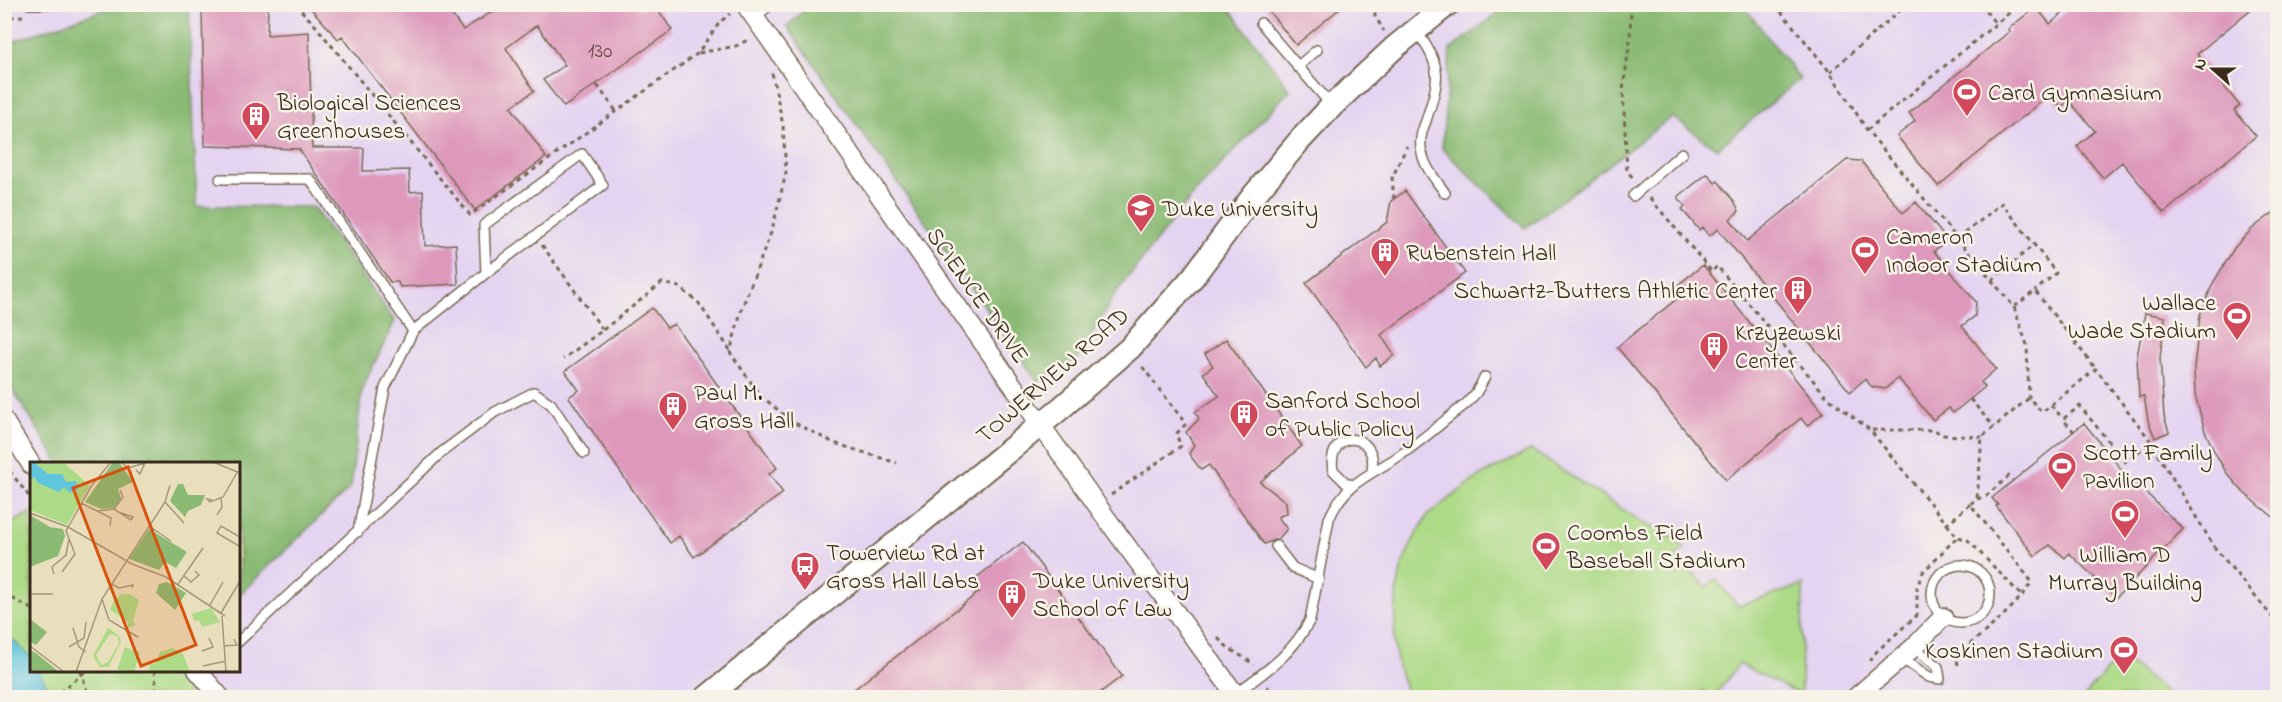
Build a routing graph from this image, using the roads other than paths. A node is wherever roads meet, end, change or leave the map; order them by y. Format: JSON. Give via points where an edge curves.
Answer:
{"nodes":[{"id":1,"x":29,"y":4,"type":"edge"},
{"id":2,"x":47,"y":4,"type":"edge"},
{"id":3,"x":772,"y":4,"type":"edge"},
{"id":4,"x":1448,"y":4,"type":"edge"},
{"id":5,"x":743,"y":12,"type":"edge"},
{"id":6,"x":1262,"y":22,"type":"dead end"},
{"id":7,"x":1416,"y":30,"type":"junction"},
{"id":8,"x":1317,"y":50,"type":"dead end"},
{"id":9,"x":1297,"y":67,"type":"junction"},
{"id":10,"x":1332,"y":106,"type":"junction"},
{"id":11,"x":1682,"y":153,"type":"dead end"},
{"id":12,"x":220,"y":179,"type":"dead end"},
{"id":13,"x":1445,"y":193,"type":"dead end"},
{"id":14,"x":1633,"y":196,"type":"dead end"},
{"id":15,"x":486,"y":273,"type":"junction"},
{"id":16,"x":413,"y":331,"type":"junction"},
{"id":17,"x":1485,"y":377,"type":"dead end"},
{"id":18,"x":4,"y":420,"type":"edge"},
{"id":19,"x":1040,"y":425,"type":"junction"},
{"id":20,"x":584,"y":453,"type":"dead end"},
{"id":21,"x":30,"y":463,"type":"edge"},
{"id":22,"x":1372,"y":471,"type":"junction"},
{"id":23,"x":1353,"y":484,"type":"junction"},
{"id":24,"x":358,"y":532,"type":"junction"},
{"id":25,"x":1276,"y":546,"type":"dead end"},
{"id":26,"x":1319,"y":579,"type":"junction"},
{"id":27,"x":1943,"y":617,"type":"junction"},
{"id":28,"x":240,"y":640,"type":"edge"},
{"id":29,"x":201,"y":672,"type":"edge"},
{"id":30,"x":1851,"y":692,"type":"edge"},
{"id":31,"x":1237,"y":696,"type":"edge"},
{"id":32,"x":221,"y":698,"type":"edge"},
{"id":33,"x":706,"y":698,"type":"edge"}],
"edges":[{"from":1,"to":2,"type":"lane"},
{"from":3,"to":5,"type":"lane"},
{"from":4,"to":7,"type":"street","name":"TOWERVIEW ROAD"},
{"from":5,"to":19,"type":"street","name":"SCIENCE DRIVE"},
{"from":6,"to":9,"type":"lane"},
{"from":7,"to":10,"type":"street","name":"TOWERVIEW ROAD"},
{"from":7,"to":13,"type":"lane","via":[[1437,68],[1421,150],[1424,163]]},
{"from":8,"to":9,"type":"lane"},
{"from":9,"to":10,"type":"lane"},
{"from":10,"to":19,"type":"street","name":"TOWERVIEW ROAD","via":[[1252,196],[1193,276],[1130,348]]},
{"from":11,"to":14,"type":"lane"},
{"from":12,"to":16,"type":"lane","via":[[310,179]]},
{"from":15,"to":15,"type":"lane","via":[[603,185],[582,154],[484,225]]},
{"from":15,"to":16,"type":"lane"},
{"from":16,"to":24,"type":"lane","via":[[385,388]]},
{"from":17,"to":22,"type":"lane","via":[[1466,404],[1397,458]]},
{"from":18,"to":21,"type":"street"},
{"from":19,"to":31,"type":"street","name":"SCIENCE DRIVE"},
{"from":19,"to":33,"type":"street","name":"TOWERVIEW ROAD"},
{"from":20,"to":24,"type":"lane","via":[[551,404],[534,392],[495,412],[442,452]]},
{"from":22,"to":23,"type":"lane"},
{"from":22,"to":23,"type":"lane","via":[[1373,455],[1367,445],[1350,439],[1342,441],[1332,455],[1333,470],[1346,483]]},
{"from":23,"to":26,"type":"lane","via":[[1329,519]]},
{"from":24,"to":28,"type":"lane"},
{"from":25,"to":26,"type":"lane","via":[[1293,568]]},
{"from":26,"to":31,"type":"lane","via":[[1310,620],[1295,645]]},
{"from":27,"to":27,"type":"lane","via":[[1960,624],[1981,615],[1990,592],[1983,574],[1967,565],[1949,567],[1940,574],[1933,600]]},
{"from":27,"to":30,"type":"street","via":[[1907,653]]},
{"from":29,"to":32,"type":"street"}]}
